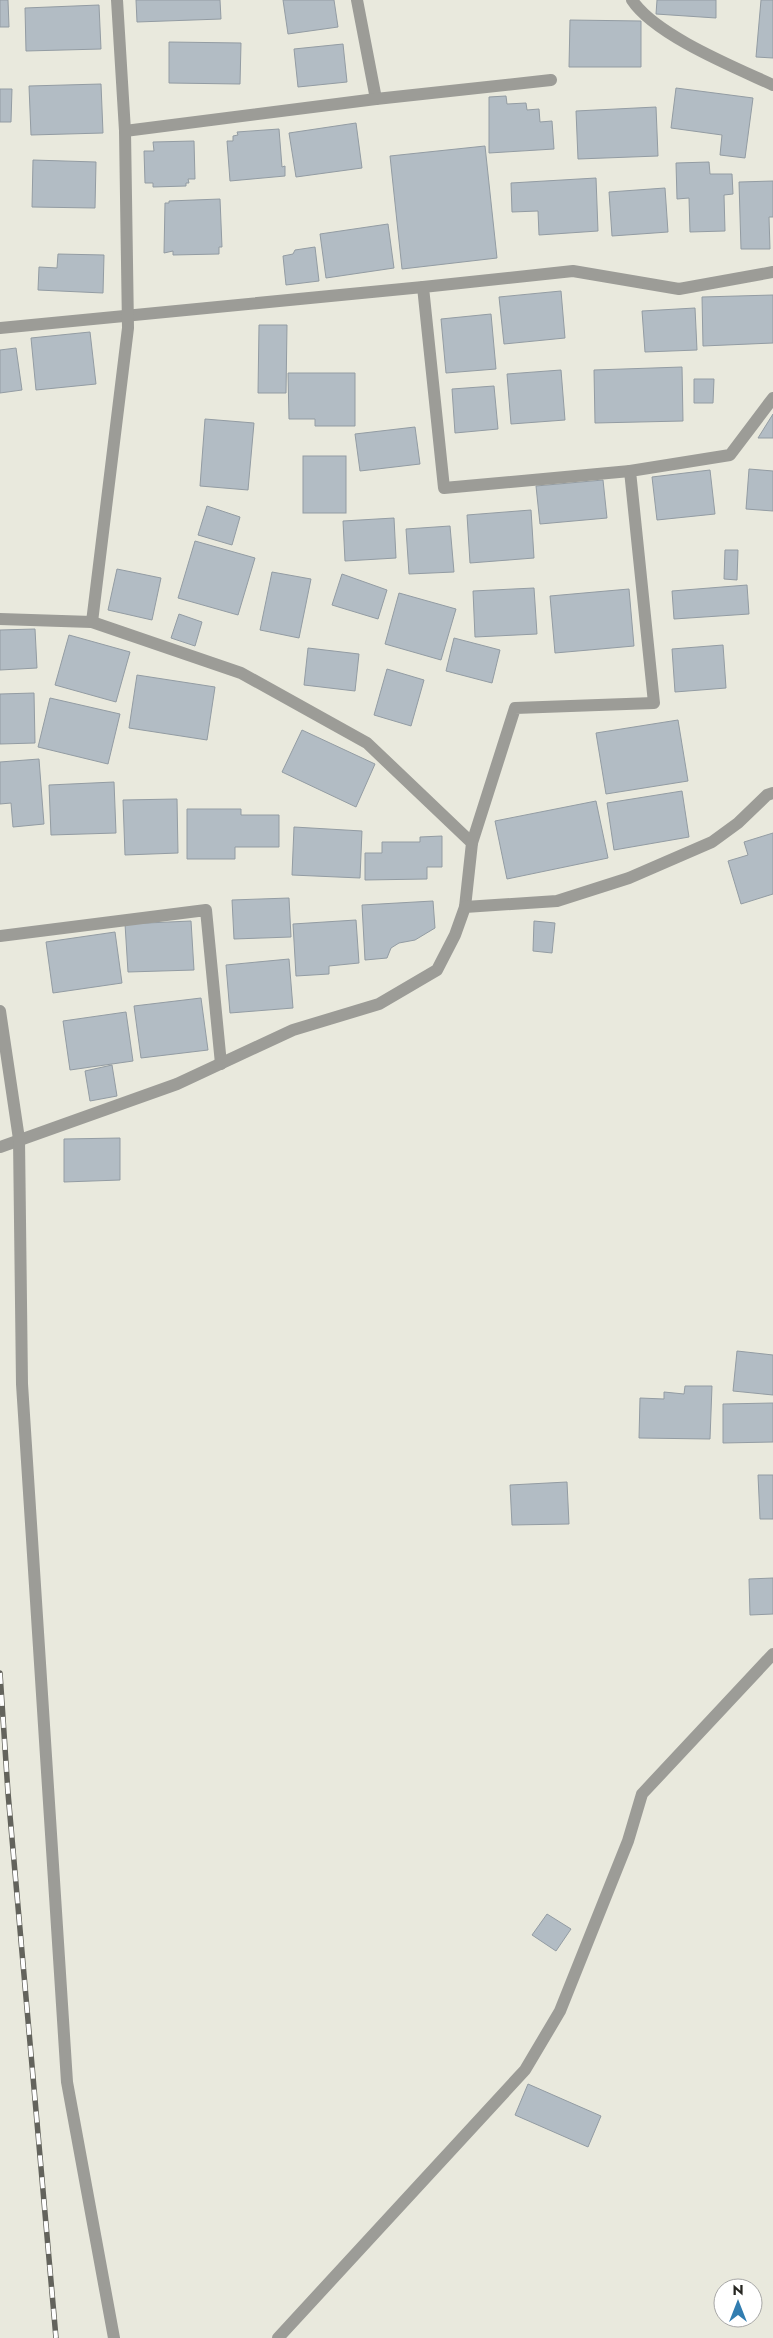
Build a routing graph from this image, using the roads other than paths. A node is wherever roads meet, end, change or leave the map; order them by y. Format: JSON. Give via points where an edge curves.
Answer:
{"nodes":[{"id":1,"x":117,"y":0,"type":"edge"},
{"id":2,"x":357,"y":0,"type":"edge"},
{"id":3,"x":632,"y":0,"type":"edge"},
{"id":4,"x":551,"y":80,"type":"dead end"},
{"id":5,"x":773,"y":85,"type":"edge"},
{"id":6,"x":376,"y":98,"type":"junction"},
{"id":7,"x":124,"y":131,"type":"junction"},
{"id":8,"x":773,"y":272,"type":"edge"},
{"id":9,"x":423,"y":286,"type":"junction"},
{"id":10,"x":127,"y":314,"type":"junction"},
{"id":11,"x":0,"y":328,"type":"edge"},
{"id":12,"x":773,"y":398,"type":"edge"},
{"id":13,"x":630,"y":471,"type":"junction"},
{"id":14,"x":0,"y":620,"type":"edge"},
{"id":15,"x":92,"y":622,"type":"junction"},
{"id":16,"x":773,"y":793,"type":"edge"},
{"id":17,"x":472,"y":843,"type":"junction"},
{"id":18,"x":465,"y":907,"type":"junction"},
{"id":19,"x":0,"y":936,"type":"edge"},
{"id":20,"x":0,"y":1011,"type":"edge"},
{"id":21,"x":221,"y":1064,"type":"junction"},
{"id":22,"x":19,"y":1139,"type":"junction"},
{"id":23,"x":0,"y":1147,"type":"edge"},
{"id":24,"x":773,"y":1654,"type":"edge"},
{"id":25,"x":114,"y":2338,"type":"edge"},
{"id":26,"x":278,"y":2338,"type":"edge"}],
"edges":[{"from":1,"to":7,"type":"street"},
{"from":2,"to":6,"type":"street"},
{"from":3,"to":5,"type":"street","via":[[640,12],[696,49]]},
{"from":4,"to":6,"type":"street"},
{"from":6,"to":7,"type":"street"},
{"from":7,"to":10,"type":"street"},
{"from":8,"to":9,"type":"street","via":[[679,289],[573,272]]},
{"from":9,"to":10,"type":"street"},
{"from":9,"to":13,"type":"street","via":[[444,488]]},
{"from":10,"to":11,"type":"street"},
{"from":10,"to":15,"type":"street","via":[[128,328]]},
{"from":12,"to":13,"type":"street","via":[[730,455]]},
{"from":13,"to":17,"type":"street","via":[[654,703],[515,708]]},
{"from":14,"to":15,"type":"street"},
{"from":15,"to":17,"type":"street","via":[[241,673],[367,743]]},
{"from":16,"to":18,"type":"street","via":[[712,842],[629,878],[557,902]]},
{"from":17,"to":18,"type":"street"},
{"from":18,"to":21,"type":"street","via":[[437,970],[379,1004],[293,1030]]},
{"from":19,"to":21,"type":"street","via":[[206,910]]},
{"from":20,"to":22,"type":"street"},
{"from":21,"to":22,"type":"street","via":[[177,1084]]},
{"from":22,"to":23,"type":"street"},
{"from":22,"to":25,"type":"street","via":[[22,1384],[68,2082]]},
{"from":24,"to":26,"type":"street","via":[[642,1794],[628,1841],[560,2011],[525,2070]]}]}
